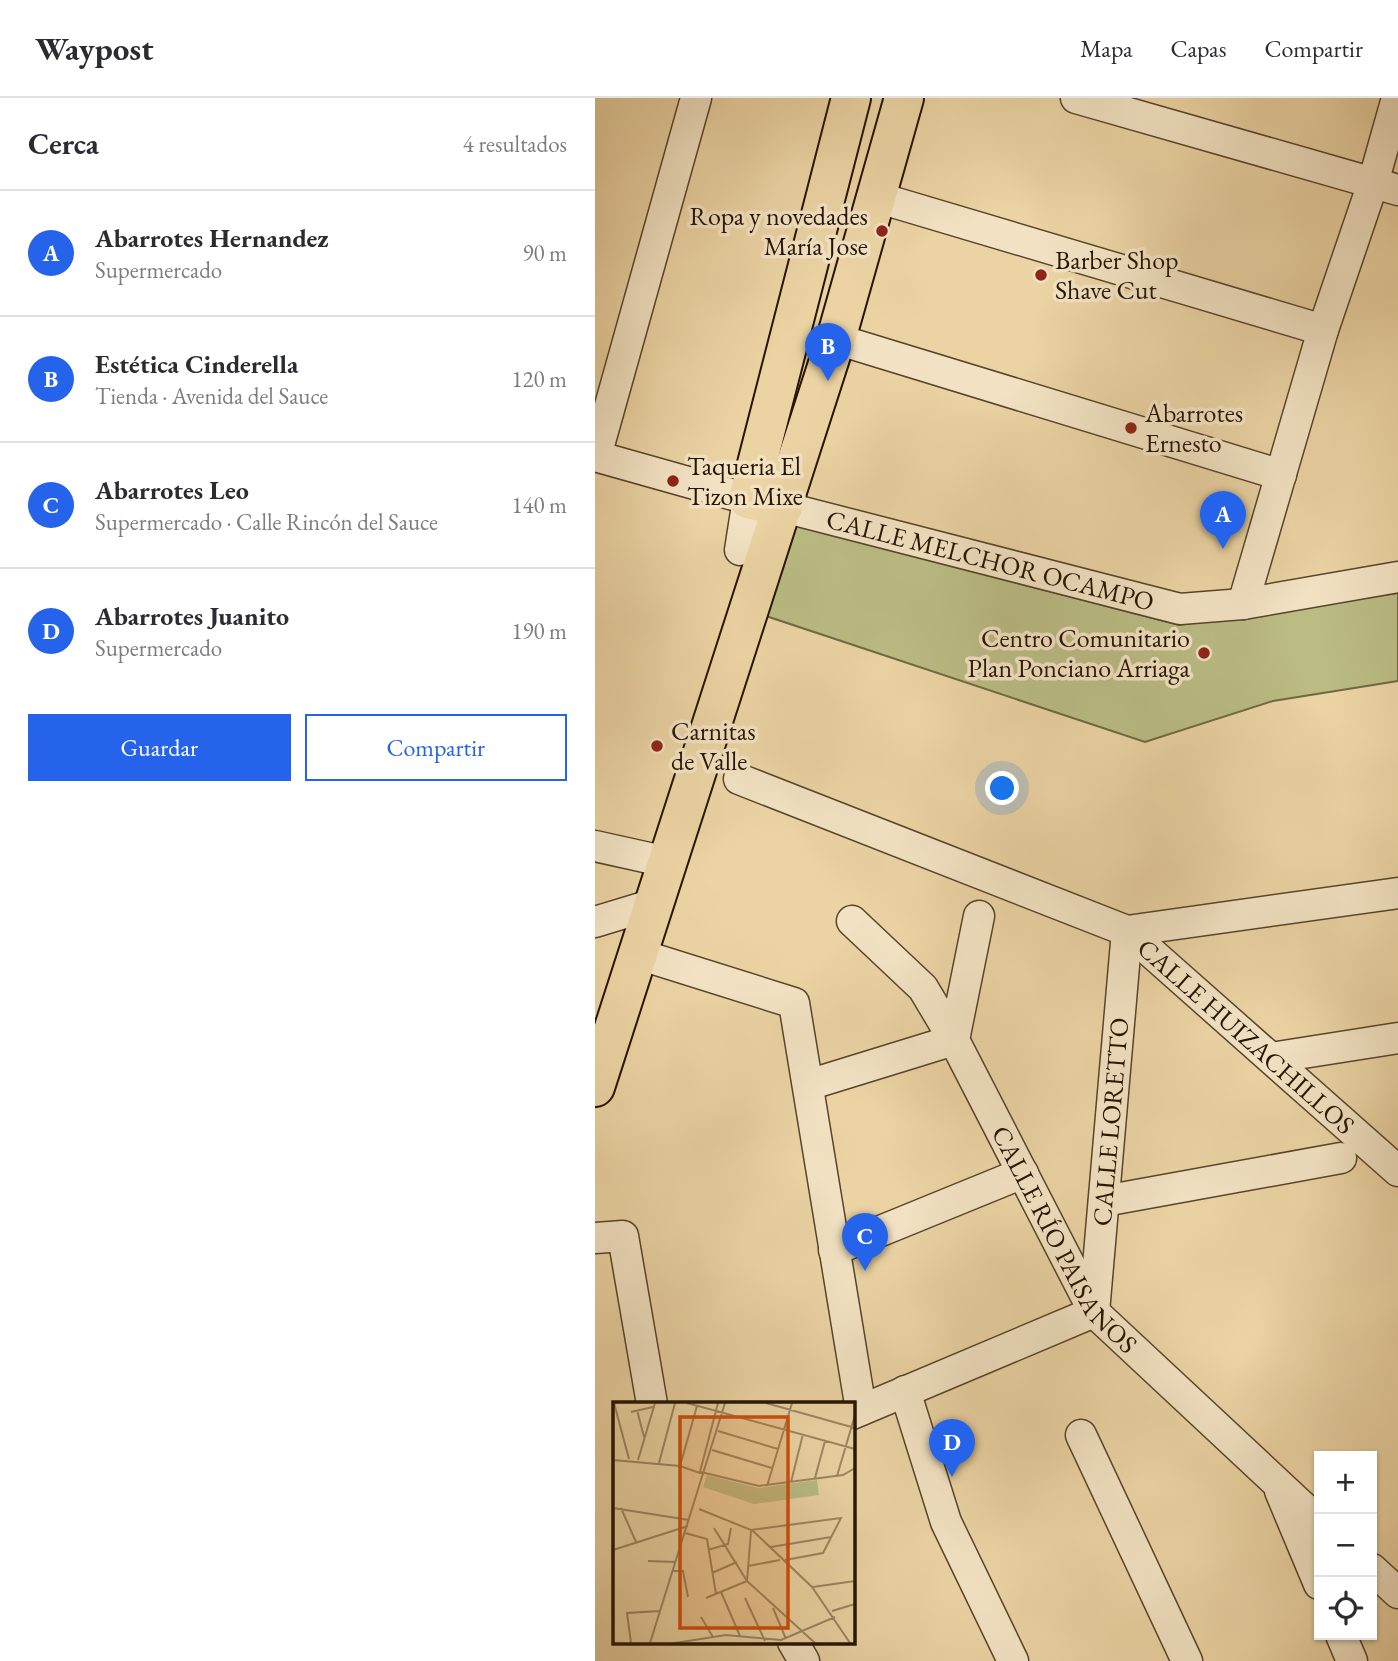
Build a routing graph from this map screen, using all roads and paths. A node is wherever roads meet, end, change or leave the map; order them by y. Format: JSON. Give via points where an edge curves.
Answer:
{"nodes":[{"id":1,"x":696,"y":98,"type":"edge"},
{"id":2,"x":851,"y":98,"type":"edge"},
{"id":3,"x":904,"y":98,"type":"edge"},
{"id":4,"x":1076,"y":98,"type":"edge"},
{"id":5,"x":1397,"y":98,"type":"edge"},
{"id":6,"x":1386,"y":186,"type":"edge"},
{"id":7,"x":876,"y":197,"type":"junction"},
{"id":8,"x":1323,"y":330,"type":"junction"},
{"id":9,"x":836,"y":339,"type":"junction"},
{"id":10,"x":596,"y":456,"type":"edge"},
{"id":11,"x":1281,"y":475,"type":"junction"},
{"id":12,"x":765,"y":503,"type":"junction"},
{"id":13,"x":1398,"y":578,"type":"edge"},
{"id":14,"x":1243,"y":604,"type":"junction"},
{"id":15,"x":739,"y":779,"type":"dead end"},
{"id":16,"x":595,"y":846,"type":"edge"},
{"id":17,"x":667,"y":862,"type":"junction"},
{"id":18,"x":1398,"y":893,"type":"edge"},
{"id":19,"x":654,"y":904,"type":"junction"},
{"id":20,"x":979,"y":916,"type":"dead end"},
{"id":21,"x":852,"y":921,"type":"dead end"},
{"id":22,"x":595,"y":922,"type":"edge"},
{"id":23,"x":1127,"y":931,"type":"junction"},
{"id":24,"x":638,"y":954,"type":"junction"},
{"id":25,"x":1398,"y":1038,"type":"edge"},
{"id":26,"x":954,"y":1040,"type":"junction"},
{"id":27,"x":1271,"y":1058,"type":"junction"},
{"id":28,"x":808,"y":1085,"type":"junction"},
{"id":29,"x":595,"y":1087,"type":"edge"},
{"id":30,"x":1341,"y":1158,"type":"dead end"},
{"id":31,"x":1391,"y":1158,"type":"edge"},
{"id":32,"x":1023,"y":1173,"type":"junction"},
{"id":33,"x":1104,"y":1201,"type":"junction"},
{"id":34,"x":595,"y":1238,"type":"edge"},
{"id":35,"x":834,"y":1250,"type":"junction"},
{"id":36,"x":1094,"y":1312,"type":"junction"},
{"id":37,"x":905,"y":1391,"type":"junction"},
{"id":38,"x":652,"y":1402,"type":"edge"},
{"id":39,"x":857,"y":1412,"type":"edge"},
{"id":40,"x":1081,"y":1435,"type":"dead end"},
{"id":41,"x":1277,"y":1484,"type":"junction"},
{"id":42,"x":1314,"y":1517,"type":"edge"},
{"id":43,"x":1377,"y":1574,"type":"edge"},
{"id":44,"x":1316,"y":1577,"type":"edge"},
{"id":45,"x":1398,"y":1593,"type":"edge"},
{"id":46,"x":1343,"y":1640,"type":"edge"},
{"id":47,"x":794,"y":1644,"type":"edge"},
{"id":48,"x":804,"y":1661,"type":"edge"},
{"id":49,"x":1013,"y":1661,"type":"edge"},
{"id":50,"x":1187,"y":1661,"type":"edge"},
{"id":51,"x":1352,"y":1661,"type":"edge"}],
"edges":[{"from":1,"to":10,"type":"street"},
{"from":2,"to":12,"type":"main road"},
{"from":3,"to":7,"type":"main road"},
{"from":4,"to":6,"type":"street"},
{"from":5,"to":6,"type":"street"},
{"from":6,"to":8,"type":"street"},
{"from":7,"to":8,"type":"street"},
{"from":7,"to":9,"type":"main road"},
{"from":8,"to":11,"type":"street"},
{"from":9,"to":11,"type":"street"},
{"from":9,"to":12,"type":"main road"},
{"from":10,"to":12,"type":"street","name":"CALLE MELCHOR OCAMPO"},
{"from":11,"to":14,"type":"street"},
{"from":12,"to":14,"type":"street","name":"CALLE MELCHOR OCAMPO","via":[[1180,609]]},
{"from":12,"to":17,"type":"main road","via":[[713,718]]},
{"from":13,"to":14,"type":"street","name":"CALLE MELCHOR OCAMPO"},
{"from":15,"to":23,"type":"street"},
{"from":16,"to":17,"type":"street"},
{"from":17,"to":19,"type":"main road"},
{"from":18,"to":23,"type":"street"},
{"from":19,"to":22,"type":"street"},
{"from":19,"to":24,"type":"main road"},
{"from":20,"to":26,"type":"street"},
{"from":21,"to":26,"type":"street","name":"CALLE RÍO PAISANOS","via":[[923,988]]},
{"from":23,"to":27,"type":"street","name":"CALLE HUIZACHILLOS"},
{"from":23,"to":33,"type":"street","name":"CALLE LORETTO"},
{"from":24,"to":28,"type":"street","via":[[794,1003]]},
{"from":24,"to":29,"type":"main road"},
{"from":25,"to":27,"type":"street"},
{"from":26,"to":28,"type":"street"},
{"from":26,"to":32,"type":"street","name":"CALLE RÍO PAISANOS"},
{"from":27,"to":31,"type":"street","name":"CALLE HUIZACHILLOS"},
{"from":28,"to":35,"type":"street"},
{"from":30,"to":33,"type":"street"},
{"from":32,"to":35,"type":"street"},
{"from":32,"to":36,"type":"street","name":"CALLE RÍO PAISANOS"},
{"from":33,"to":36,"type":"street","name":"CALLE LORETTO"},
{"from":34,"to":38,"type":"street","via":[[623,1236]]},
{"from":35,"to":39,"type":"street"},
{"from":36,"to":37,"type":"street"},
{"from":36,"to":41,"type":"street","name":"CALLE RÍO PAISANOS"},
{"from":37,"to":39,"type":"street"},
{"from":37,"to":49,"type":"street","via":[[946,1522]]},
{"from":40,"to":50,"type":"street"},
{"from":41,"to":42,"type":"street","name":"CALLE RÍO PAISANOS"},
{"from":41,"to":44,"type":"street"},
{"from":43,"to":45,"type":"street"},
{"from":46,"to":51,"type":"street"},
{"from":47,"to":48,"type":"street"}]}
